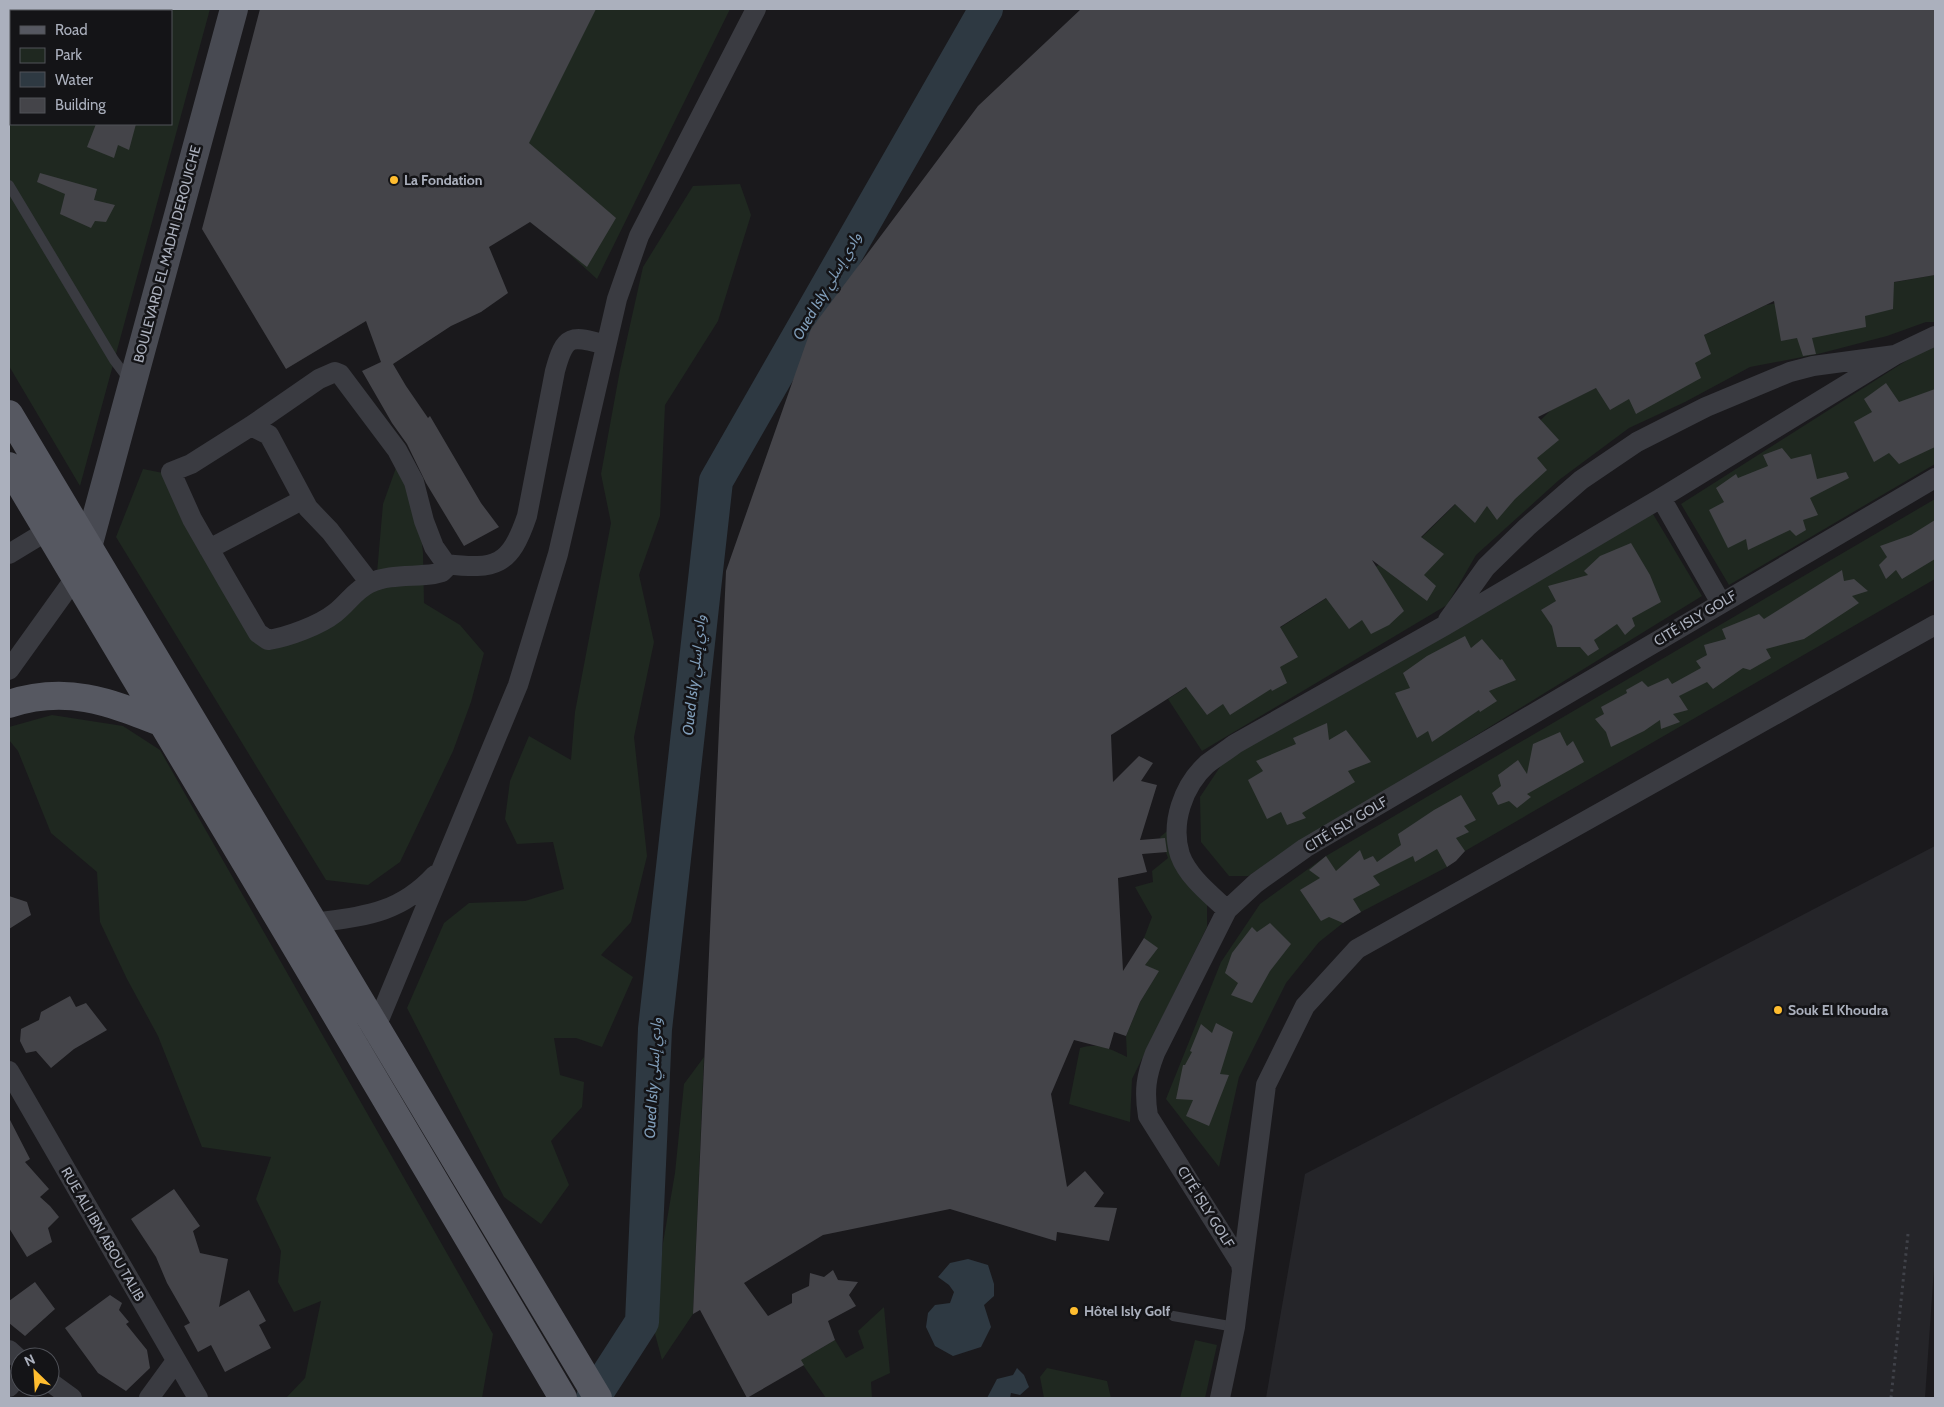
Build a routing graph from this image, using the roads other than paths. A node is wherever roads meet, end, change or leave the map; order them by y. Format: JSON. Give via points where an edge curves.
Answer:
{"nodes":[{"id":1,"x":234,"y":9,"type":"edge"},
{"id":2,"x":756,"y":9,"type":"edge"},
{"id":3,"x":9,"y":185,"type":"edge"},
{"id":4,"x":1935,"y":336,"type":"edge"},
{"id":5,"x":606,"y":345,"type":"junction"},
{"id":6,"x":1895,"y":354,"type":"junction"},
{"id":7,"x":132,"y":382,"type":"junction"},
{"id":8,"x":9,"y":414,"type":"edge"},
{"id":9,"x":252,"y":426,"type":"junction"},
{"id":10,"x":9,"y":466,"type":"edge"},
{"id":11,"x":1935,"y":478,"type":"edge"},
{"id":12,"x":100,"y":498,"type":"junction"},
{"id":13,"x":1661,"y":498,"type":"junction"},
{"id":14,"x":302,"y":500,"type":"junction"},
{"id":15,"x":70,"y":518,"type":"junction"},
{"id":16,"x":47,"y":532,"type":"junction"},
{"id":17,"x":88,"y":547,"type":"junction"},
{"id":18,"x":209,"y":550,"type":"junction"},
{"id":19,"x":9,"y":554,"type":"edge"},
{"id":20,"x":446,"y":564,"type":"junction"},
{"id":21,"x":75,"y":578,"type":"junction"},
{"id":22,"x":370,"y":583,"type":"junction"},
{"id":23,"x":1721,"y":603,"type":"junction"},
{"id":24,"x":1935,"y":625,"type":"edge"},
{"id":25,"x":1444,"y":626,"type":"junction"},
{"id":26,"x":9,"y":670,"type":"edge"},
{"id":27,"x":9,"y":704,"type":"edge"},
{"id":28,"x":163,"y":723,"type":"junction"},
{"id":29,"x":442,"y":868,"type":"junction"},
{"id":30,"x":1227,"y":910,"type":"junction"},
{"id":31,"x":314,"y":923,"type":"junction"},
{"id":32,"x":376,"y":1027,"type":"junction"},
{"id":33,"x":9,"y":1071,"type":"edge"},
{"id":34,"x":1242,"y":1271,"type":"junction"},
{"id":35,"x":1173,"y":1316,"type":"dead end"},
{"id":36,"x":1235,"y":1327,"type":"junction"},
{"id":37,"x":176,"y":1361,"type":"junction"},
{"id":38,"x":60,"y":1389,"type":"edge"},
{"id":39,"x":72,"y":1398,"type":"edge"},
{"id":40,"x":149,"y":1398,"type":"edge"},
{"id":41,"x":198,"y":1398,"type":"edge"},
{"id":42,"x":563,"y":1398,"type":"edge"},
{"id":43,"x":598,"y":1398,"type":"edge"},
{"id":44,"x":1220,"y":1398,"type":"edge"}],
"edges":[{"from":1,"to":7,"type":"street","name":"BOULEVARD EL MADHI DEROUICHE"},
{"from":2,"to":5,"type":"street","via":[[639,236],[617,299]]},
{"from":3,"to":7,"type":"lane","via":[[114,360]]},
{"from":4,"to":6,"type":"street"},
{"from":5,"to":20,"type":"street","via":[[582,338],[572,339],[560,354],[527,516],[512,551],[489,566]]},
{"from":5,"to":29,"type":"street","via":[[558,554],[518,685]]},
{"from":6,"to":13,"type":"street"},
{"from":6,"to":25,"type":"street","via":[[1790,372],[1706,407],[1637,442],[1581,480],[1527,527],[1486,567]]},
{"from":7,"to":12,"type":"street","name":"BOULEVARD EL MADHI DEROUICHE"},
{"from":8,"to":15,"type":"main road"},
{"from":9,"to":14,"type":"street","via":[[269,435]]},
{"from":9,"to":18,"type":"street","via":[[191,464],[171,472]]},
{"from":9,"to":20,"type":"street","via":[[323,376],[340,374],[397,450],[414,482],[434,547]]},
{"from":10,"to":16,"type":"main road"},
{"from":11,"to":23,"type":"street","name":"CITÉ ISLY GOLF"},
{"from":12,"to":15,"type":"street"},
{"from":12,"to":17,"type":"street","name":"BOULEVARD EL MADHI DEROUICHE"},
{"from":13,"to":23,"type":"street"},
{"from":13,"to":25,"type":"street"},
{"from":14,"to":18,"type":"street"},
{"from":14,"to":22,"type":"street"},
{"from":15,"to":16,"type":"street"},
{"from":15,"to":17,"type":"main road"},
{"from":16,"to":19,"type":"street"},
{"from":16,"to":21,"type":"main road"},
{"from":17,"to":21,"type":"street","name":"BOULEVARD EL MADHI DEROUICHE"},
{"from":17,"to":31,"type":"main road"},
{"from":18,"to":22,"type":"street","via":[[258,633],[268,640],[325,619]]},
{"from":20,"to":22,"type":"street","via":[[442,572],[434,574],[380,579]]},
{"from":21,"to":26,"type":"street"},
{"from":21,"to":28,"type":"main road"},
{"from":23,"to":30,"type":"street","name":"CITÉ ISLY GOLF","via":[[1305,848]]},
{"from":24,"to":34,"type":"street","via":[[1357,949],[1305,1006],[1266,1085]]},
{"from":25,"to":30,"type":"street","via":[[1235,744],[1206,765],[1189,787],[1179,810],[1176,830],[1180,855],[1191,873]]},
{"from":27,"to":28,"type":"main road","via":[[55,694],[118,705]]},
{"from":28,"to":42,"type":"main road"},
{"from":29,"to":31,"type":"street","via":[[421,890],[401,903],[369,914]]},
{"from":29,"to":32,"type":"street"},
{"from":30,"to":34,"type":"street","name":"CITÉ ISLY GOLF","via":[[1155,1053],[1145,1091],[1148,1116],[1236,1255]]},
{"from":31,"to":32,"type":"main road"},
{"from":32,"to":43,"type":"main road"},
{"from":33,"to":37,"type":"street","name":"RUE ALI IBN ABOU TALIB"},
{"from":34,"to":36,"type":"street"},
{"from":35,"to":36,"type":"lane"},
{"from":36,"to":44,"type":"street"},
{"from":37,"to":40,"type":"street"},
{"from":37,"to":41,"type":"street","name":"RUE ALI IBN ABOU TALIB"},
{"from":38,"to":39,"type":"street"}]}
